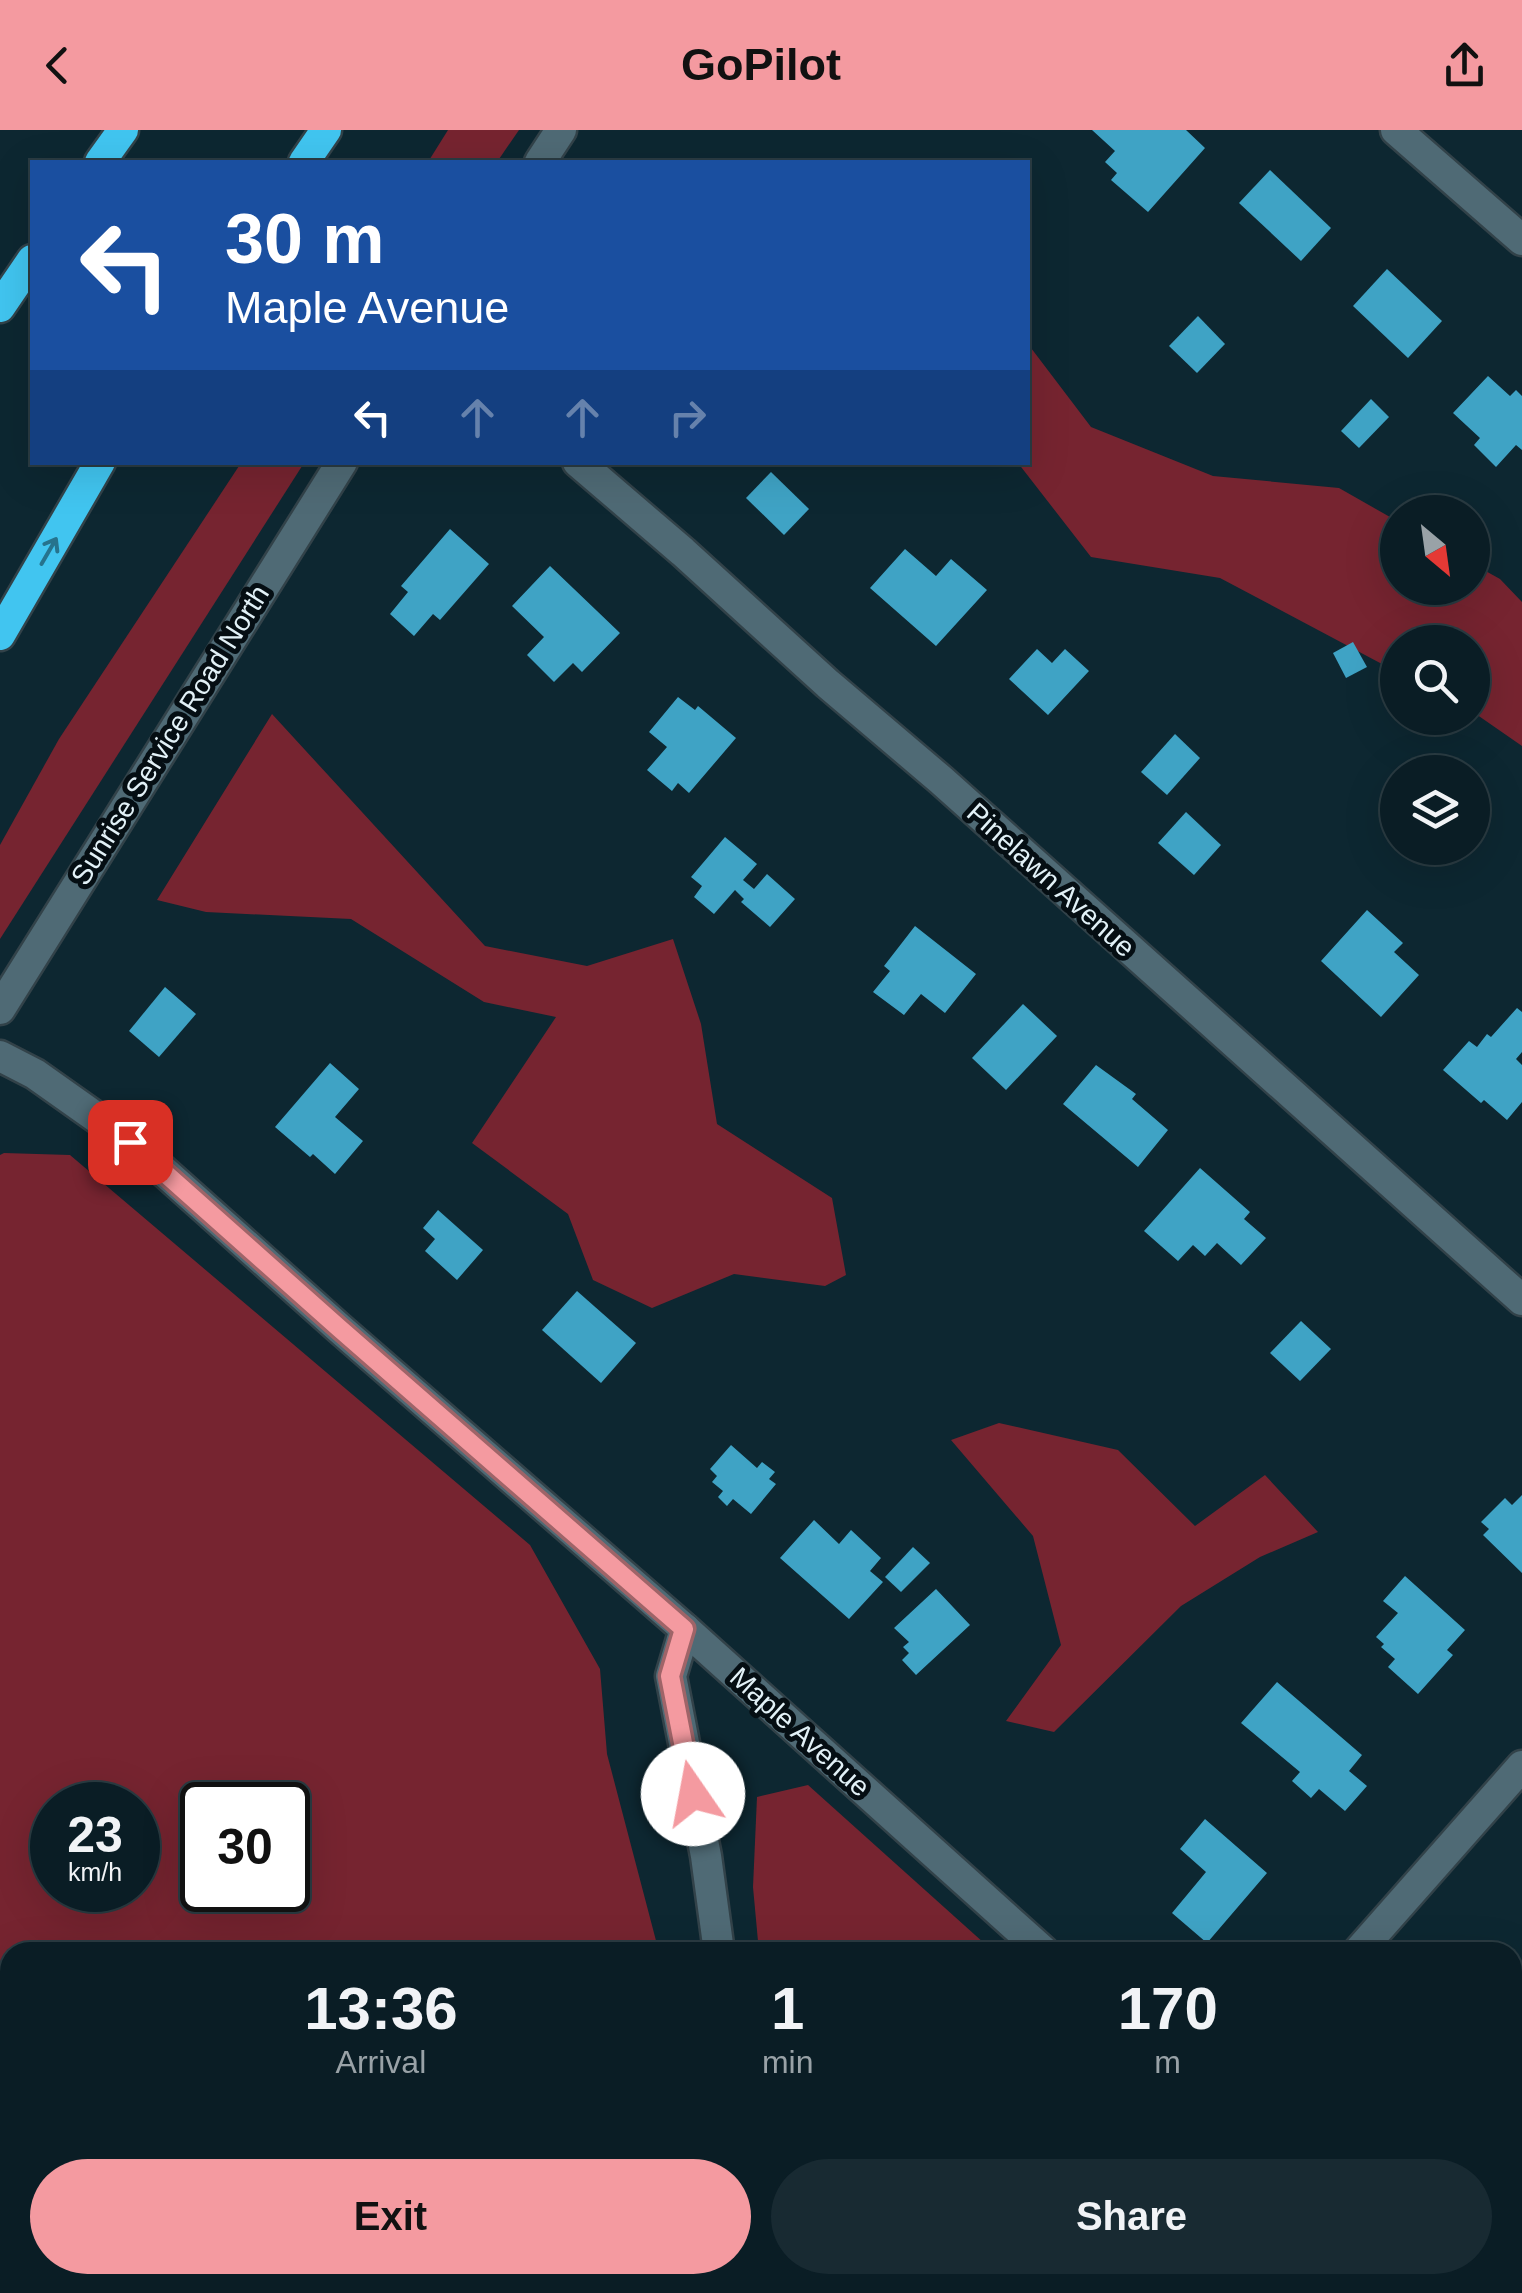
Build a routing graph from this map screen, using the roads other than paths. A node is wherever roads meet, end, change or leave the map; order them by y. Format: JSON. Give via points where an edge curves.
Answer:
{"nodes":[{"id":1,"x":123,"y":130,"type":"edge"},
{"id":2,"x":326,"y":130,"type":"edge"},
{"id":3,"x":561,"y":130,"type":"edge"},
{"id":4,"x":1396,"y":130,"type":"edge"},
{"id":5,"x":101,"y":160,"type":"edge"},
{"id":6,"x":305,"y":160,"type":"edge"},
{"id":7,"x":541,"y":160,"type":"edge"},
{"id":8,"x":1522,"y":240,"type":"edge"},
{"id":9,"x":30,"y":263,"type":"edge"},
{"id":10,"x":0,"y":307,"type":"edge"},
{"id":11,"x":98,"y":465,"type":"edge"},
{"id":12,"x":340,"y":465,"type":"edge"},
{"id":13,"x":582,"y":465,"type":"edge"},
{"id":14,"x":0,"y":635,"type":"edge"},
{"id":15,"x":0,"y":1009,"type":"edge"},
{"id":16,"x":0,"y":1056,"type":"edge"},
{"id":17,"x":1522,"y":1300,"type":"edge"},
{"id":18,"x":684,"y":1629,"type":"junction"},
{"id":19,"x":1522,"y":1766,"type":"edge"},
{"id":20,"x":718,"y":1942,"type":"edge"},
{"id":21,"x":1033,"y":1942,"type":"edge"},
{"id":22,"x":1367,"y":1942,"type":"edge"}],
"edges":[{"from":1,"to":5,"type":"highway"},
{"from":2,"to":6,"type":"highway"},
{"from":3,"to":7,"type":"street"},
{"from":4,"to":8,"type":"street"},
{"from":9,"to":10,"type":"highway"},
{"from":14,"to":11,"type":"highway","one_way":true},
{"from":12,"to":15,"type":"street","name":"Sunrise Service Road North"},
{"from":13,"to":17,"type":"street","name":"Pinelawn Avenue"},
{"from":16,"to":18,"type":"street","name":"Maple Avenue","via":[[130,1142]]},
{"from":18,"to":20,"type":"street","via":[[670,1676]]},
{"from":18,"to":21,"type":"street","name":"Maple Avenue"},
{"from":19,"to":22,"type":"street"}]}
